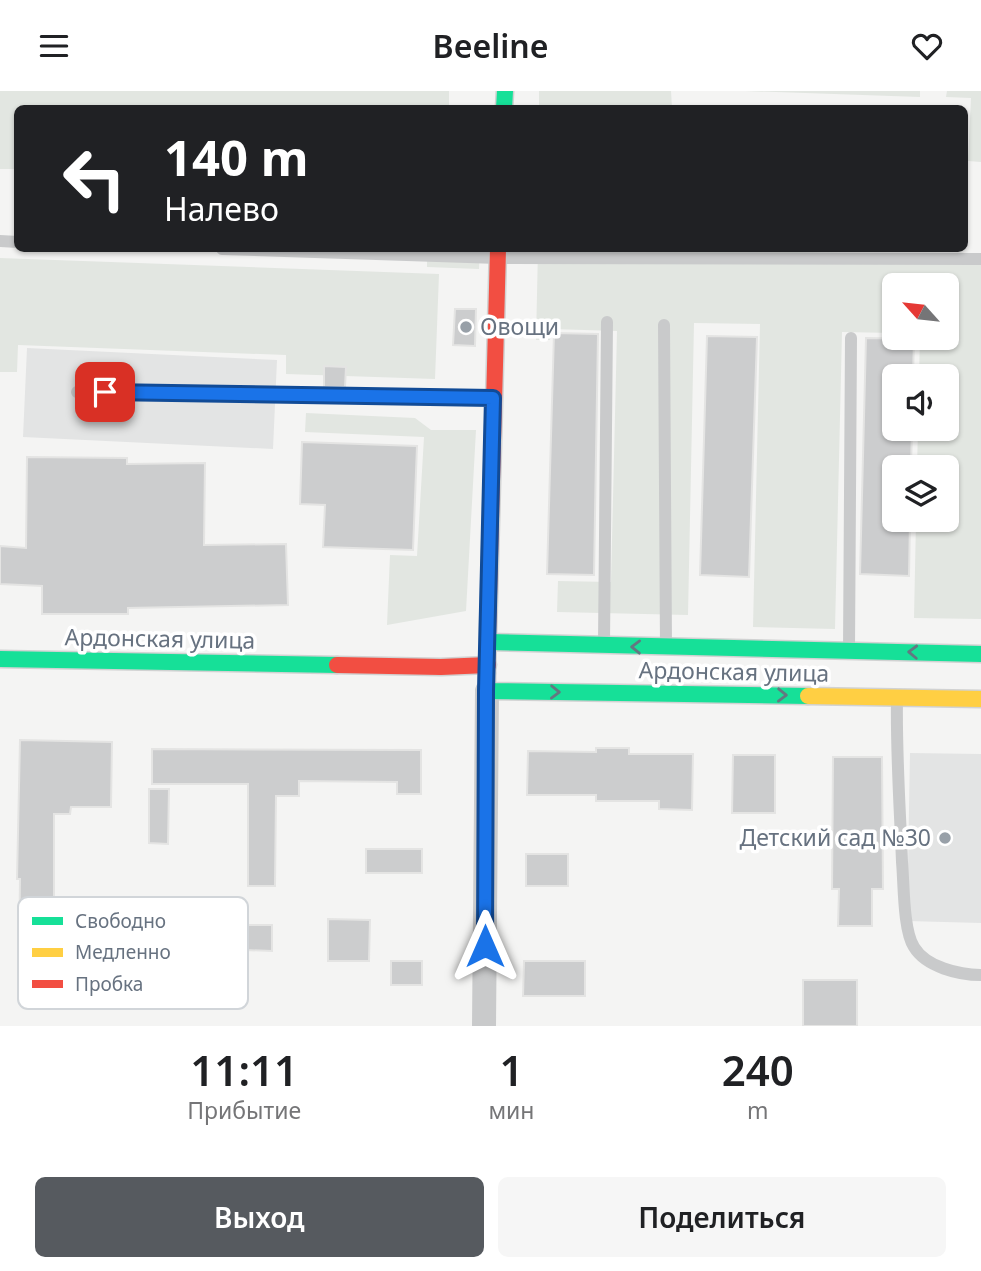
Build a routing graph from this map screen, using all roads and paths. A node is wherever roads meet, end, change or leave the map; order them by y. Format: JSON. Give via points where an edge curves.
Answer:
{"nodes":[{"id":1,"x":429,"y":252,"type":"edge"},
{"id":2,"x":498,"y":253,"type":"edge"},
{"id":3,"x":981,"y":259,"type":"edge"},
{"id":4,"x":607,"y":322,"type":"dead end"},
{"id":5,"x":664,"y":325,"type":"dead end"},
{"id":6,"x":851,"y":338,"type":"dead end"},
{"id":7,"x":77,"y":392,"type":"dead end"},
{"id":8,"x":493,"y":398,"type":"junction"},
{"id":9,"x":489,"y":642,"type":"junction"},
{"id":10,"x":604,"y":646,"type":"junction"},
{"id":11,"x":666,"y":647,"type":"junction"},
{"id":12,"x":849,"y":650,"type":"junction"},
{"id":13,"x":981,"y":654,"type":"edge"},
{"id":14,"x":0,"y":659,"type":"edge"},
{"id":15,"x":488,"y":665,"type":"junction"},
{"id":16,"x":486,"y":691,"type":"junction"},
{"id":17,"x":897,"y":697,"type":"junction"},
{"id":18,"x":981,"y":699,"type":"edge"},
{"id":19,"x":981,"y":975,"type":"edge"},
{"id":20,"x":484,"y":1026,"type":"edge"}],
"edges":[{"from":1,"to":2,"type":"lane"},
{"from":2,"to":3,"type":"lane"},
{"from":2,"to":8,"type":"street"},
{"from":4,"to":10,"type":"lane"},
{"from":5,"to":11,"type":"lane"},
{"from":6,"to":12,"type":"lane"},
{"from":7,"to":8,"type":"lane"},
{"from":8,"to":9,"type":"street"},
{"from":9,"to":10,"type":"street","name":"Ардонская улица"},
{"from":9,"to":15,"type":"street"},
{"from":11,"to":10,"type":"street","name":"Ардонская улица","one_way":true},
{"from":11,"to":12,"type":"street","name":"Ардонская улица"},
{"from":13,"to":12,"type":"street","name":"Ардонская улица","one_way":true},
{"from":14,"to":15,"type":"street","name":"Ардонская улица"},
{"from":15,"to":16,"type":"street"},
{"from":16,"to":17,"type":"street","name":"Ардонская улица","one_way":true},
{"from":16,"to":20,"type":"street"},
{"from":17,"to":18,"type":"street","name":"Ардонская улица"},
{"from":17,"to":19,"type":"lane","via":[[905,908],[912,945],[926,962]]}]}
